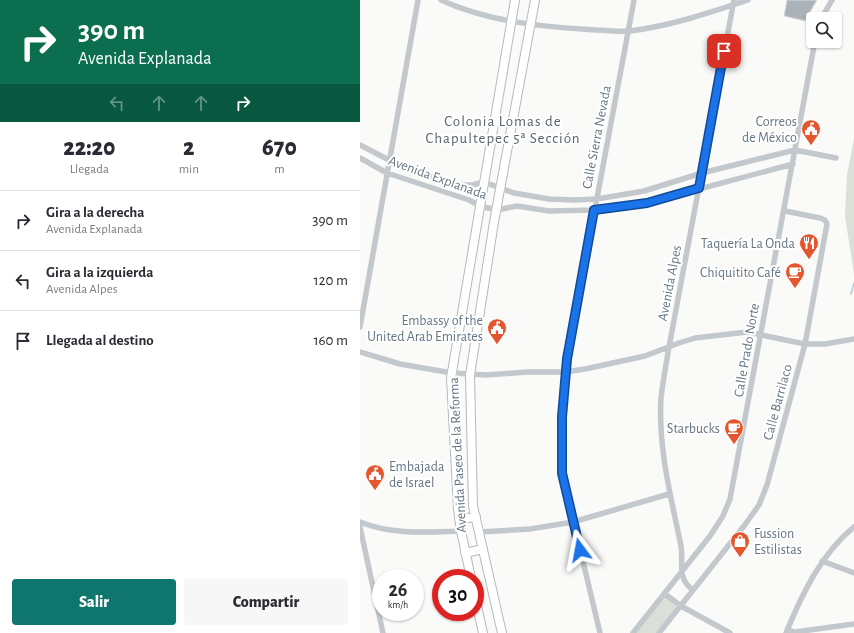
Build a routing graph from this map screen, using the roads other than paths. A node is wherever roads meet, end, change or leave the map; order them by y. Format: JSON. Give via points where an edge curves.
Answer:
{"nodes":[{"id":1,"x":418,"y":0,"type":"edge"},
{"id":2,"x":441,"y":0,"type":"edge"},
{"id":3,"x":515,"y":0,"type":"edge"},
{"id":4,"x":535,"y":0,"type":"edge"},
{"id":5,"x":634,"y":0,"type":"edge"},
{"id":6,"x":748,"y":0,"type":"edge"},
{"id":7,"x":832,"y":0,"type":"edge"},
{"id":8,"x":733,"y":2,"type":"edge"},
{"id":9,"x":825,"y":12,"type":"edge"},
{"id":10,"x":512,"y":20,"type":"junction"},
{"id":11,"x":531,"y":23,"type":"junction"},
{"id":12,"x":628,"y":31,"type":"junction"},
{"id":13,"x":814,"y":48,"type":"edge"},
{"id":14,"x":360,"y":145,"type":"edge"},
{"id":15,"x":795,"y":150,"type":"junction"},
{"id":16,"x":360,"y":158,"type":"edge"},
{"id":17,"x":836,"y":158,"type":"dead end"},
{"id":18,"x":389,"y":160,"type":"junction"},
{"id":19,"x":793,"y":164,"type":"junction"},
{"id":20,"x":387,"y":173,"type":"junction"},
{"id":21,"x":702,"y":173,"type":"junction"},
{"id":22,"x":484,"y":182,"type":"junction"},
{"id":23,"x":500,"y":188,"type":"junction"},
{"id":24,"x":699,"y":188,"type":"junction"},
{"id":25,"x":597,"y":199,"type":"junction"},
{"id":26,"x":480,"y":206,"type":"junction"},
{"id":27,"x":497,"y":210,"type":"junction"},
{"id":28,"x":594,"y":210,"type":"junction"},
{"id":29,"x":784,"y":211,"type":"junction"},
{"id":30,"x":360,"y":327,"type":"edge"},
{"id":31,"x":761,"y":334,"type":"junction"},
{"id":32,"x":854,"y":339,"type":"edge"},
{"id":33,"x":805,"y":344,"type":"junction"},
{"id":34,"x":669,"y":347,"type":"junction"},
{"id":35,"x":360,"y":352,"type":"edge"},
{"id":36,"x":566,"y":372,"type":"junction"},
{"id":37,"x":452,"y":373,"type":"junction"},
{"id":38,"x":470,"y":374,"type":"junction"},
{"id":39,"x":669,"y":494,"type":"junction"},
{"id":40,"x":476,"y":517,"type":"junction"},
{"id":41,"x":459,"y":519,"type":"junction"},
{"id":42,"x":360,"y":522,"type":"edge"},
{"id":43,"x":573,"y":522,"type":"junction"},
{"id":44,"x":360,"y":527,"type":"edge"},
{"id":45,"x":854,"y":527,"type":"edge"},
{"id":46,"x":461,"y":531,"type":"junction"},
{"id":47,"x":479,"y":532,"type":"junction"},
{"id":48,"x":483,"y":549,"type":"junction"},
{"id":49,"x":465,"y":552,"type":"junction"},
{"id":50,"x":822,"y":561,"type":"junction"},
{"id":51,"x":469,"y":569,"type":"edge"},
{"id":52,"x":682,"y":571,"type":"junction"},
{"id":53,"x":854,"y":573,"type":"edge"},
{"id":54,"x":693,"y":590,"type":"junction"},
{"id":55,"x":665,"y":594,"type":"junction"},
{"id":56,"x":681,"y":606,"type":"junction"},
{"id":57,"x":480,"y":621,"type":"edge"},
{"id":58,"x":854,"y":624,"type":"edge"},
{"id":59,"x":787,"y":630,"type":"edge"},
{"id":60,"x":383,"y":633,"type":"edge"},
{"id":61,"x":483,"y":633,"type":"edge"},
{"id":62,"x":502,"y":633,"type":"edge"},
{"id":63,"x":600,"y":633,"type":"edge"},
{"id":64,"x":633,"y":633,"type":"edge"},
{"id":65,"x":659,"y":633,"type":"edge"},
{"id":66,"x":730,"y":633,"type":"edge"}],
"edges":[{"from":1,"to":18,"type":"street"},
{"from":2,"to":10,"type":"street","via":[[475,12]]},
{"from":3,"to":10,"type":"main road","name":"Avenida Paseo de la Reforma"},
{"from":4,"to":11,"type":"main road","name":"Avenida Paseo de la Reforma"},
{"from":5,"to":12,"type":"street","name":"Calle Sierra Nevada"},
{"from":6,"to":8,"type":"street"},
{"from":7,"to":9,"type":"street"},
{"from":8,"to":12,"type":"street","via":[[680,22]]},
{"from":8,"to":21,"type":"street","name":"Avenida Alpes"},
{"from":10,"to":11,"type":"street"},
{"from":10,"to":22,"type":"main road","name":"Avenida Paseo de la Reforma"},
{"from":11,"to":12,"type":"street"},
{"from":11,"to":23,"type":"main road","name":"Avenida Paseo de la Reforma"},
{"from":12,"to":25,"type":"street","name":"Calle Sierra Nevada"},
{"from":13,"to":15,"type":"street","name":"Calle Prado Norte"},
{"from":14,"to":18,"type":"street","name":"Avenida Explanada"},
{"from":15,"to":17,"type":"street"},
{"from":15,"to":19,"type":"street","name":"Calle Prado Norte"},
{"from":15,"to":21,"type":"street","name":"Avenida Explanada"},
{"from":16,"to":20,"type":"street","name":"Avenida Explanada"},
{"from":18,"to":20,"type":"street"},
{"from":18,"to":22,"type":"street","name":"Avenida Explanada","via":[[454,185]]},
{"from":19,"to":24,"type":"street","name":"Avenida Explanada"},
{"from":19,"to":29,"type":"street","name":"Calle Prado Norte"},
{"from":20,"to":26,"type":"street","name":"Avenida Explanada"},
{"from":20,"to":30,"type":"street"},
{"from":21,"to":24,"type":"street","name":"Avenida Alpes"},
{"from":21,"to":25,"type":"street","name":"Avenida Explanada","via":[[644,191]]},
{"from":22,"to":23,"type":"street","name":"Avenida Explanada"},
{"from":22,"to":26,"type":"main road","name":"Avenida Paseo de la Reforma"},
{"from":23,"to":25,"type":"street","name":"Avenida Explanada","via":[[549,199]]},
{"from":23,"to":27,"type":"main road","name":"Avenida Paseo de la Reforma"},
{"from":24,"to":28,"type":"street","name":"Avenida Explanada","via":[[647,203]]},
{"from":24,"to":34,"type":"street","name":"Avenida Alpes"},
{"from":25,"to":28,"type":"street","name":"Calle Sierra Nevada"},
{"from":26,"to":27,"type":"street","name":"Avenida Explanada"},
{"from":26,"to":37,"type":"main road","name":"Avenida Paseo de la Reforma"},
{"from":27,"to":28,"type":"street","name":"Avenida Explanada","via":[[517,206],[550,211]]},
{"from":27,"to":38,"type":"main road","name":"Avenida Paseo de la Reforma"},
{"from":28,"to":36,"type":"street","name":"Calle Sierra Nevada"},
{"from":29,"to":31,"type":"street","name":"Calle Prado Norte"},
{"from":29,"to":33,"type":"street","name":"Calle Barrilaco","via":[[820,218],[827,224]]},
{"from":31,"to":33,"type":"street"},
{"from":31,"to":34,"type":"street","via":[[747,332],[695,338]]},
{"from":31,"to":52,"type":"street","name":"Calle Prado Norte","via":[[730,500],[710,536]]},
{"from":32,"to":33,"type":"street","via":[[825,344]]},
{"from":33,"to":54,"type":"street","name":"Calle Barrilaco","via":[[767,485],[759,505]]},
{"from":34,"to":36,"type":"street","via":[[646,356]]},
{"from":34,"to":39,"type":"street","name":"Avenida Alpes","via":[[661,398],[662,441]]},
{"from":35,"to":37,"type":"street","via":[[400,364]]},
{"from":36,"to":38,"type":"street"},
{"from":36,"to":43,"type":"street","name":"Calle Sierra Nevada","via":[[562,417],[562,473]]},
{"from":37,"to":38,"type":"street"},
{"from":37,"to":41,"type":"main road","name":"Avenida Paseo de la Reforma"},
{"from":38,"to":40,"type":"main road","name":"Avenida Paseo de la Reforma","via":[[473,506]]},
{"from":39,"to":43,"type":"street"},
{"from":39,"to":52,"type":"street","name":"Avenida Alpes","via":[[682,554]]},
{"from":40,"to":41,"type":"main road"},
{"from":40,"to":47,"type":"main road","name":"Avenida Paseo de la Reforma"},
{"from":41,"to":46,"type":"main road","name":"Avenida Paseo de la Reforma"},
{"from":42,"to":46,"type":"street","via":[[393,532]]},
{"from":43,"to":47,"type":"street","via":[[530,529]]},
{"from":43,"to":63,"type":"street","name":"Calle Sierra Nevada"},
{"from":44,"to":60,"type":"street"},
{"from":45,"to":50,"type":"street"},
{"from":46,"to":49,"type":"main road","name":"Avenida Paseo de la Reforma"},
{"from":47,"to":48,"type":"main road","name":"Avenida Paseo de la Reforma"},
{"from":48,"to":49,"type":"main road"},
{"from":48,"to":62,"type":"main road","name":"Avenida Paseo de la Reforma"},
{"from":49,"to":51,"type":"main road","name":"Avenida Paseo de la Reforma"},
{"from":50,"to":53,"type":"street"},
{"from":50,"to":59,"type":"street","via":[[802,595]]},
{"from":52,"to":54,"type":"street","via":[[684,582]]},
{"from":52,"to":55,"type":"street","name":"Calle Prado Norte"},
{"from":54,"to":56,"type":"street","name":"Calle Barrilaco"},
{"from":55,"to":56,"type":"street"},
{"from":55,"to":64,"type":"street","name":"Calle Prado Norte"},
{"from":56,"to":65,"type":"street"},
{"from":56,"to":66,"type":"street"},
{"from":57,"to":61,"type":"main road"},
{"from":58,"to":59,"type":"street","via":[[795,632]]}]}
